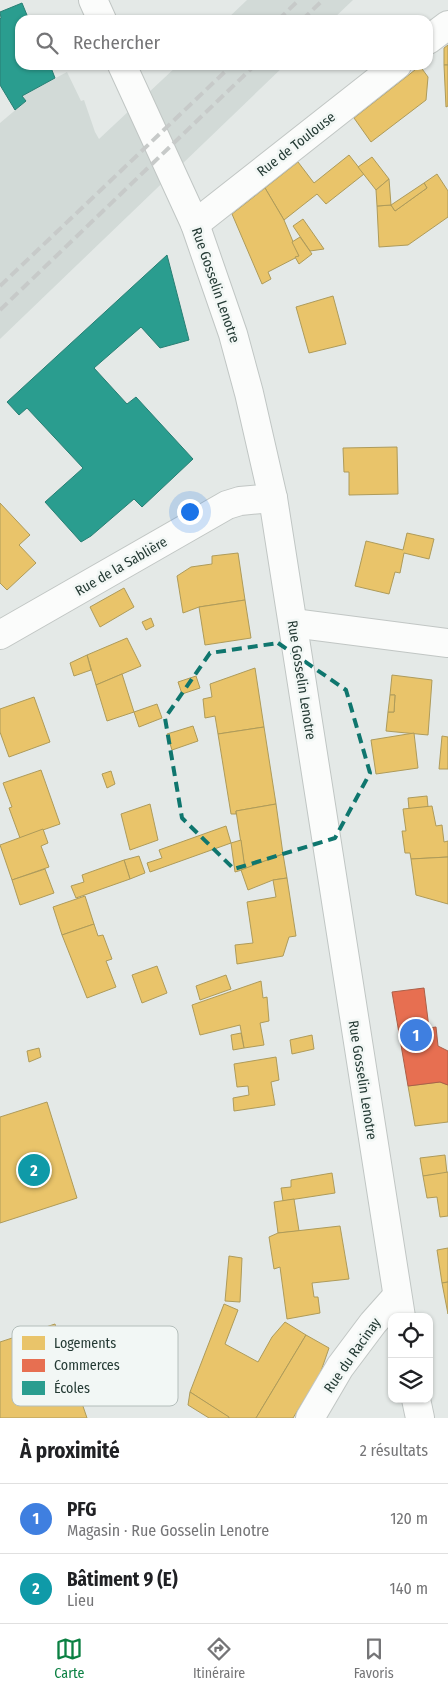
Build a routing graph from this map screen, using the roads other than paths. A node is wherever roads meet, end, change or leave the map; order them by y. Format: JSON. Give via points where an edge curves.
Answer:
{"nodes":[{"id":1,"x":93,"y":0,"type":"edge"},
{"id":2,"x":100,"y":15,"type":"edge"},
{"id":3,"x":448,"y":24,"type":"edge"},
{"id":4,"x":433,"y":36,"type":"edge"},
{"id":5,"x":124,"y":70,"type":"edge"},
{"id":6,"x":391,"y":70,"type":"edge"},
{"id":7,"x":195,"y":224,"type":"junction"},
{"id":8,"x":273,"y":498,"type":"junction"},
{"id":9,"x":293,"y":623,"type":"junction"},
{"id":10,"x":0,"y":636,"type":"edge"},
{"id":11,"x":448,"y":643,"type":"edge"},
{"id":12,"x":399,"y":1306,"type":"edge"},
{"id":13,"x":417,"y":1403,"type":"edge"},
{"id":14,"x":310,"y":1418,"type":"edge"},
{"id":15,"x":420,"y":1418,"type":"edge"}],
"edges":[{"from":1,"to":2,"type":"main road"},
{"from":3,"to":4,"type":"main road"},
{"from":5,"to":7,"type":"main road","name":"Rue Gosselin Lenotre"},
{"from":6,"to":7,"type":"main road","name":"Rue de Toulouse"},
{"from":7,"to":8,"type":"main road","name":"Rue Gosselin Lenotre","via":[[233,334]]},
{"from":8,"to":9,"type":"main road","name":"Rue Gosselin Lenotre"},
{"from":8,"to":10,"type":"main road","name":"Rue de la Sablière","via":[[227,505]]},
{"from":9,"to":11,"type":"main road"},
{"from":9,"to":12,"type":"main road","name":"Rue Gosselin Lenotre"},
{"from":12,"to":14,"type":"main road","name":"Rue du Racinay","via":[[373,1323],[340,1367]]},
{"from":13,"to":15,"type":"main road"}]}
